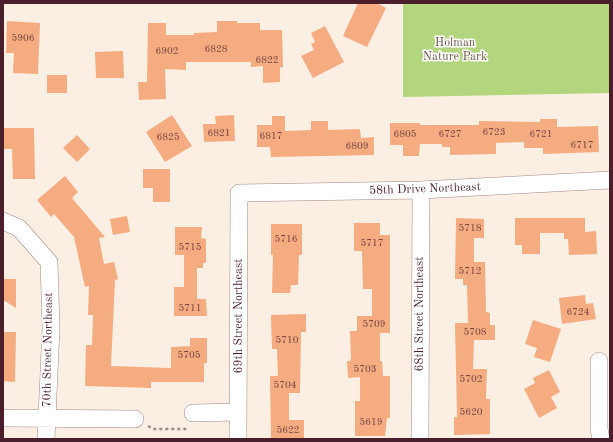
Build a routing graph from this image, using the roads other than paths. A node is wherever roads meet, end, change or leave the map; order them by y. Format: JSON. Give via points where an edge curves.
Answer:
{"nodes":[{"id":1,"x":610,"y":180,"type":"edge"},
{"id":2,"x":421,"y":190,"type":"junction"},
{"id":3,"x":239,"y":193,"type":"joint"},
{"id":4,"x":3,"y":221,"type":"edge"},
{"id":5,"x":600,"y":361,"type":"dead end"},
{"id":6,"x":238,"y":412,"type":"junction"},
{"id":7,"x":193,"y":413,"type":"road end"},
{"id":8,"x":3,"y":418,"type":"edge"},
{"id":9,"x":46,"y":419,"type":"junction"},
{"id":10,"x":135,"y":419,"type":"road end"},
{"id":11,"x":46,"y":439,"type":"edge"},
{"id":12,"x":238,"y":439,"type":"edge"},
{"id":13,"x":420,"y":439,"type":"edge"},
{"id":14,"x":601,"y":439,"type":"edge"}],
"edges":[{"from":1,"to":2,"type":"street","name":"58th Drive Northeast"},
{"from":2,"to":3,"type":"street","name":"58th Drive Northeast"},
{"from":2,"to":13,"type":"street","name":"68th Street Northeast"},
{"from":3,"to":6,"type":"street","name":"69th Street Northeast"},
{"from":4,"to":9,"type":"street","name":"70th Street Northeast","via":[[19,228],[49,262],[51,328]]},
{"from":5,"to":14,"type":"street"},
{"from":6,"to":7,"type":"street"},
{"from":6,"to":12,"type":"street","name":"69th Street Northeast"},
{"from":8,"to":9,"type":"street"},
{"from":9,"to":10,"type":"street"},
{"from":9,"to":11,"type":"street","name":"70th Street Northeast"}]}
